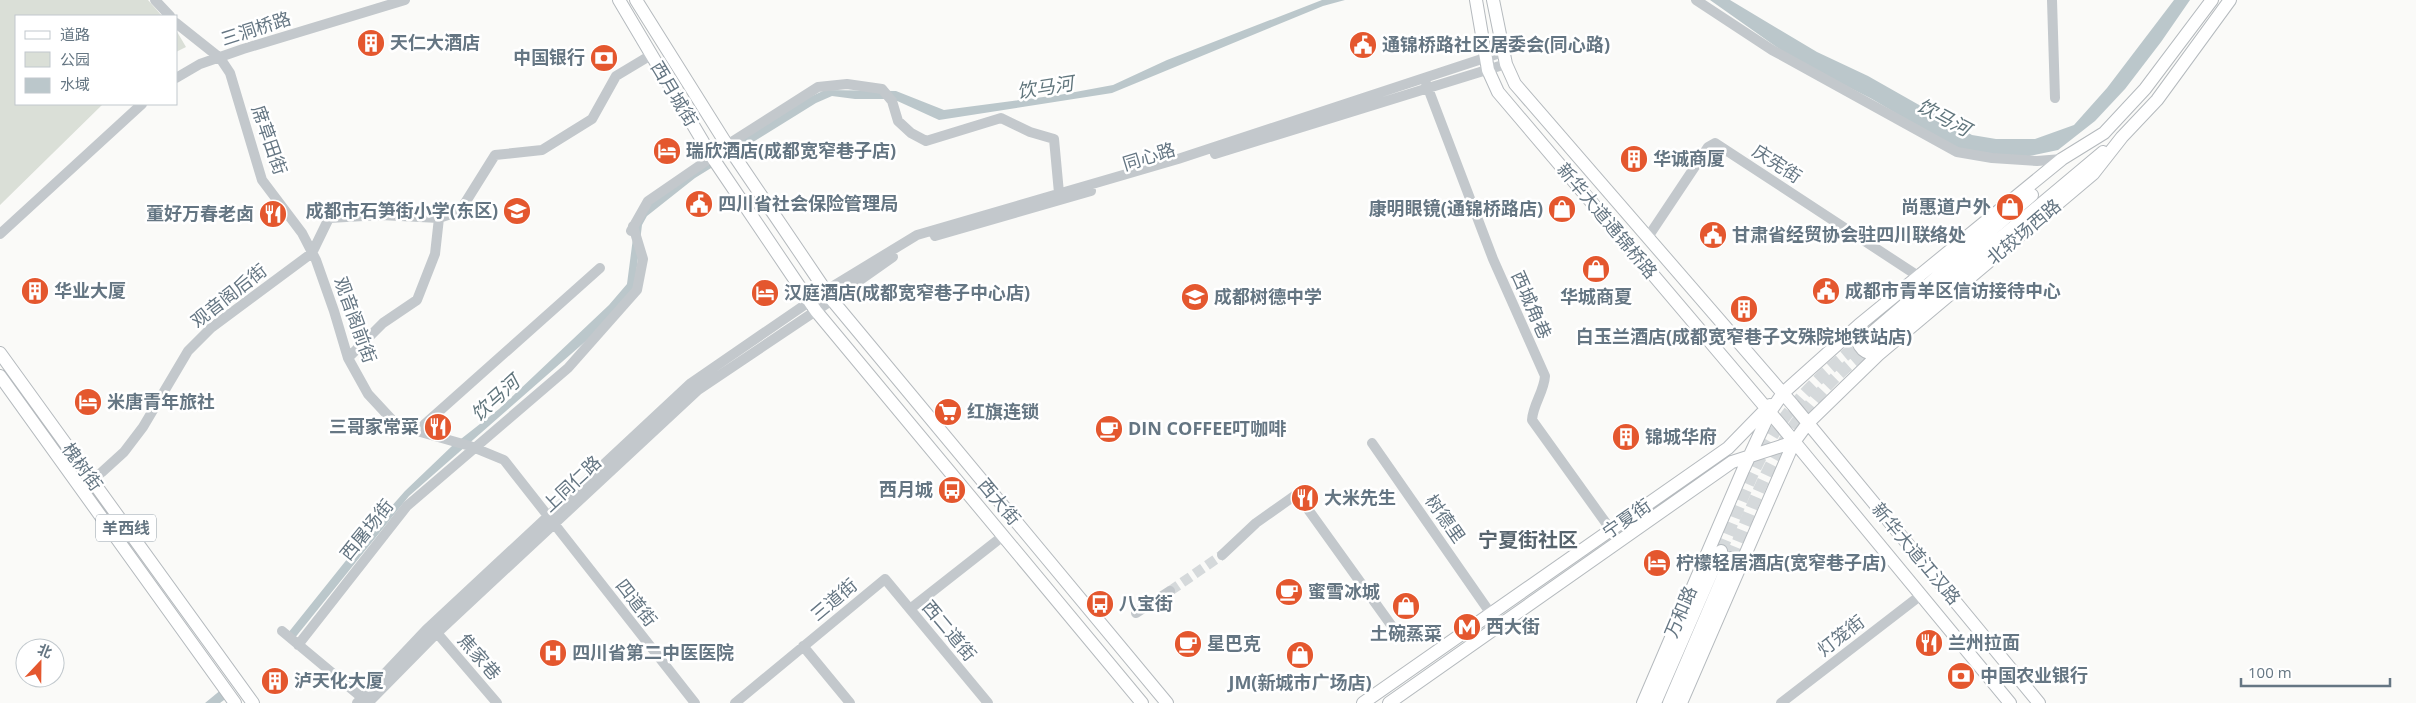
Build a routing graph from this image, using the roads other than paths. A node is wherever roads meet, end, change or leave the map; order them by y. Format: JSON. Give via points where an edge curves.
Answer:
{"nodes":[{"id":1,"x":155,"y":0,"type":"edge"},
{"id":2,"x":405,"y":0,"type":"edge"},
{"id":3,"x":619,"y":0,"type":"edge"},
{"id":4,"x":636,"y":0,"type":"edge"},
{"id":5,"x":1476,"y":0,"type":"edge"},
{"id":6,"x":1493,"y":0,"type":"edge"},
{"id":7,"x":1696,"y":0,"type":"edge"},
{"id":8,"x":2052,"y":0,"type":"edge"},
{"id":9,"x":2212,"y":0,"type":"edge"},
{"id":10,"x":2230,"y":0,"type":"edge"},
{"id":11,"x":169,"y":15,"type":"edge"},
{"id":12,"x":178,"y":25,"type":"edge"},
{"id":13,"x":651,"y":55,"type":"junction"},
{"id":14,"x":1486,"y":57,"type":"junction"},
{"id":15,"x":220,"y":58,"type":"junction"},
{"id":16,"x":1504,"y":58,"type":"junction"},
{"id":17,"x":1488,"y":70,"type":"junction"},
{"id":18,"x":178,"y":77,"type":"edge"},
{"id":19,"x":1424,"y":77,"type":"junction"},
{"id":20,"x":1427,"y":89,"type":"junction"},
{"id":21,"x":2056,"y":98,"type":"dead end"},
{"id":22,"x":141,"y":105,"type":"edge"},
{"id":23,"x":2104,"y":133,"type":"junction"},
{"id":24,"x":727,"y":145,"type":"junction"},
{"id":25,"x":712,"y":157,"type":"junction"},
{"id":26,"x":2062,"y":159,"type":"junction"},
{"id":27,"x":1060,"y":193,"type":"junction"},
{"id":28,"x":439,"y":218,"type":"junction"},
{"id":29,"x":0,"y":234,"type":"edge"},
{"id":30,"x":1648,"y":237,"type":"junction"},
{"id":31,"x":312,"y":253,"type":"junction"},
{"id":32,"x":600,"y":268,"type":"dead end"},
{"id":33,"x":1918,"y":276,"type":"junction"},
{"id":34,"x":829,"y":296,"type":"junction"},
{"id":35,"x":813,"y":306,"type":"junction"},
{"id":36,"x":1859,"y":325,"type":"junction"},
{"id":37,"x":1873,"y":346,"type":"junction"},
{"id":38,"x":0,"y":353,"type":"edge"},
{"id":39,"x":348,"y":358,"type":"junction"},
{"id":40,"x":0,"y":376,"type":"edge"},
{"id":41,"x":1783,"y":393,"type":"junction"},
{"id":42,"x":1793,"y":405,"type":"joint"},
{"id":43,"x":1772,"y":414,"type":"junction"},
{"id":44,"x":1808,"y":423,"type":"junction"},
{"id":45,"x":417,"y":431,"type":"junction"},
{"id":46,"x":1794,"y":442,"type":"junction"},
{"id":47,"x":1372,"y":443,"type":"dead end"},
{"id":48,"x":472,"y":447,"type":"junction"},
{"id":49,"x":1751,"y":455,"type":"junction"},
{"id":50,"x":91,"y":480,"type":"junction"},
{"id":51,"x":80,"y":488,"type":"junction"},
{"id":52,"x":550,"y":520,"type":"junction"},
{"id":53,"x":1611,"y":530,"type":"junction"},
{"id":54,"x":1003,"y":536,"type":"junction"},
{"id":55,"x":1222,"y":555,"type":"tunnel mouth"},
{"id":56,"x":885,"y":579,"type":"joint"},
{"id":57,"x":1170,"y":591,"type":"tunnel mouth"},
{"id":58,"x":1921,"y":595,"type":"junction"},
{"id":59,"x":910,"y":609,"type":"junction"},
{"id":60,"x":1136,"y":613,"type":"dead end"},
{"id":61,"x":1491,"y":614,"type":"junction"},
{"id":62,"x":282,"y":631,"type":"dead end"},
{"id":63,"x":437,"y":633,"type":"junction"},
{"id":64,"x":1399,"y":636,"type":"dead end"},
{"id":65,"x":298,"y":645,"type":"junction"},
{"id":66,"x":803,"y":646,"type":"junction"},
{"id":67,"x":365,"y":702,"type":"edge"},
{"id":68,"x":235,"y":703,"type":"edge"},
{"id":69,"x":253,"y":703,"type":"edge"},
{"id":70,"x":497,"y":703,"type":"edge"},
{"id":71,"x":695,"y":703,"type":"edge"},
{"id":72,"x":735,"y":703,"type":"edge"},
{"id":73,"x":850,"y":703,"type":"edge"},
{"id":74,"x":988,"y":703,"type":"edge"},
{"id":75,"x":1142,"y":703,"type":"edge"},
{"id":76,"x":1167,"y":703,"type":"edge"},
{"id":77,"x":1363,"y":703,"type":"edge"},
{"id":78,"x":1389,"y":703,"type":"edge"},
{"id":79,"x":1643,"y":703,"type":"edge"},
{"id":80,"x":1655,"y":703,"type":"edge"},
{"id":81,"x":1669,"y":703,"type":"edge"},
{"id":82,"x":1681,"y":703,"type":"edge"},
{"id":83,"x":1781,"y":703,"type":"edge"},
{"id":84,"x":2010,"y":703,"type":"edge"},
{"id":85,"x":2039,"y":703,"type":"edge"}],
"edges":[{"from":1,"to":11,"type":"street"},
{"from":2,"to":15,"type":"street","name":"三洞桥路"},
{"from":3,"to":13,"type":"main road","name":"西月城街"},
{"from":4,"to":24,"type":"main road","name":"西月城街"},
{"from":5,"to":14,"type":"main road","name":"新华大道通锦桥路"},
{"from":6,"to":16,"type":"main road","name":"新华大道通锦桥路"},
{"from":7,"to":26,"type":"street","via":[[1772,50],[1957,152],[1992,158]]},
{"from":8,"to":21,"type":"street"},
{"from":9,"to":23,"type":"main road","name":"北较场西路","via":[[2146,89]]},
{"from":10,"to":37,"type":"main road","name":"北较场西路","via":[[2157,100],[2093,174]]},
{"from":12,"to":15,"type":"street"},
{"from":13,"to":25,"type":"main road","name":"西月城街"},
{"from":13,"to":28,"type":"street","via":[[616,76],[592,119],[542,150],[495,155],[460,211]]},
{"from":14,"to":16,"type":"street"},
{"from":14,"to":17,"type":"main road","name":"新华大道通锦桥路"},
{"from":14,"to":19,"type":"street"},
{"from":15,"to":18,"type":"street","name":"三洞桥路","via":[[200,64]]},
{"from":15,"to":31,"type":"street","name":"席草田街","via":[[230,72],[262,180],[302,233]]},
{"from":16,"to":17,"type":"street","name":"同心路"},
{"from":16,"to":30,"type":"main road","name":"新华大道通锦桥路","via":[[1515,84]]},
{"from":17,"to":20,"type":"street","name":"同心路"},
{"from":17,"to":43,"type":"main road","name":"新华大道通锦桥路","via":[[1498,92]]},
{"from":19,"to":20,"type":"street","name":"西城角巷"},
{"from":19,"to":27,"type":"street","via":[[1178,159]]},
{"from":20,"to":34,"type":"street","name":"同心路","via":[[914,242]]},
{"from":20,"to":53,"type":"street","name":"西城角巷","via":[[1493,260],[1545,376],[1532,420]]},
{"from":22,"to":29,"type":"street"},
{"from":23,"to":26,"type":"main road","name":"北较场西路"},
{"from":23,"to":37,"type":"main road"},
{"from":24,"to":27,"type":"street","via":[[818,87],[847,84],[882,90],[892,101],[898,121],[926,141],[1001,118],[1054,139]]},
{"from":24,"to":34,"type":"main road","name":"西月城街"},
{"from":25,"to":35,"type":"main road","name":"西月城街"},
{"from":25,"to":48,"type":"street","name":"西屠场街","via":[[648,201],[633,229],[643,259],[637,290],[568,368]]},
{"from":26,"to":33,"type":"main road","name":"北较场西路"},
{"from":27,"to":34,"type":"street","via":[[917,235]]},
{"from":28,"to":31,"type":"street","via":[[381,215],[329,218]]},
{"from":28,"to":39,"type":"street","via":[[435,254],[417,300],[383,323]]},
{"from":30,"to":33,"type":"street","name":"庆宪街","via":[[1708,147],[1715,143]]},
{"from":30,"to":41,"type":"main road","name":"新华大道通锦桥路"},
{"from":31,"to":39,"type":"street","name":"观音阁前街"},
{"from":31,"to":50,"type":"street","name":"观音阁后街","via":[[211,328],[188,351],[124,452]]},
{"from":32,"to":45,"type":"street"},
{"from":33,"to":36,"type":"main road","name":"北较场西路"},
{"from":34,"to":35,"type":"street","name":"同心路"},
{"from":34,"to":76,"type":"main road","name":"西大街"},
{"from":35,"to":52,"type":"street","name":"上同仁路","via":[[698,390]]},
{"from":35,"to":54,"type":"main road","name":"西大街"},
{"from":36,"to":37,"type":"main road","via":[[1856,336],[1860,347],[1867,353]]},
{"from":36,"to":41,"type":"main road","name":"北较场西路"},
{"from":37,"to":44,"type":"main road","name":"北较场西路"},
{"from":38,"to":50,"type":"main road","name":"槐树街","number":"羊西线"},
{"from":39,"to":45,"type":"street","name":"观音阁前街","via":[[368,394],[394,422]]},
{"from":40,"to":51,"type":"main road","name":"槐树街","number":"羊西线"},
{"from":41,"to":42,"type":"main road","name":"新华大道通锦桥路"},
{"from":41,"to":43,"type":"main road","name":"宁夏街"},
{"from":42,"to":44,"type":"main road","name":"新华大道江汉路"},
{"from":43,"to":46,"type":"main road","name":"新华大道江汉路"},
{"from":43,"to":49,"type":"main road","name":"万和路"},
{"from":43,"to":53,"type":"main road","name":"宁夏街"},
{"from":44,"to":46,"type":"main road","name":"北较场西路"},
{"from":44,"to":85,"type":"main road","name":"新华大道江汉路"},
{"from":45,"to":48,"type":"street","name":"观音阁前街"},
{"from":46,"to":49,"type":"main road","name":"宁夏街"},
{"from":46,"to":58,"type":"main road","name":"新华大道江汉路"},
{"from":46,"to":82,"type":"main road","name":"万和路"},
{"from":47,"to":61,"type":"street","name":"树德里"},
{"from":48,"to":52,"type":"street","name":"四道街","via":[[504,460]]},
{"from":48,"to":65,"type":"street","name":"西屠场街","via":[[407,506]]},
{"from":49,"to":78,"type":"main road","name":"宁夏街","via":[[1732,462]]},
{"from":49,"to":79,"type":"main road","name":"万和路"},
{"from":50,"to":51,"type":"street","name":"观音阁后街"},
{"from":50,"to":69,"type":"main road","name":"槐树街","number":"羊西线"},
{"from":51,"to":68,"type":"main road","name":"槐树街","number":"羊西线"},
{"from":52,"to":63,"type":"street","name":"上同仁路"},
{"from":52,"to":67,"type":"street","via":[[426,630]]},
{"from":52,"to":71,"type":"street","name":"四道街"},
{"from":53,"to":61,"type":"main road","name":"宁夏街"},
{"from":54,"to":59,"type":"street"},
{"from":54,"to":75,"type":"main road","name":"西大街"},
{"from":55,"to":64,"type":"street","via":[[1256,523],[1297,494]]},
{"from":56,"to":59,"type":"street","name":"西二道街"},
{"from":56,"to":66,"type":"street","name":"三道街"},
{"from":57,"to":60,"type":"street"},
{"from":58,"to":83,"type":"street","name":"灯笼街"},
{"from":58,"to":84,"type":"main road","name":"新华大道江汉路"},
{"from":59,"to":74,"type":"street","name":"西二道街"},
{"from":61,"to":77,"type":"main road","name":"宁夏街"},
{"from":62,"to":65,"type":"street"},
{"from":63,"to":67,"type":"street","name":"上同仁路"},
{"from":63,"to":70,"type":"street","name":"焦家巷"},
{"from":65,"to":67,"type":"street"},
{"from":66,"to":72,"type":"street","name":"三道街"},
{"from":66,"to":73,"type":"street"},
{"from":80,"to":81,"type":"main road","name":"万和路","via":[[1726,555]]}]}
